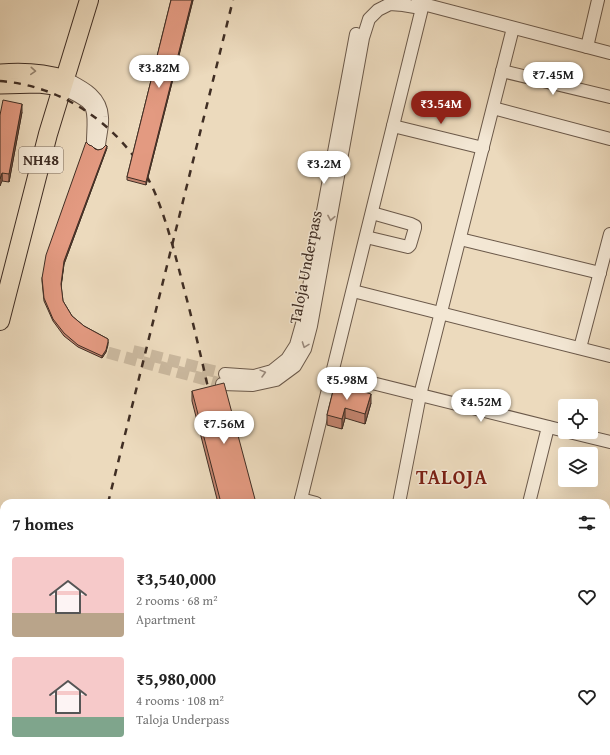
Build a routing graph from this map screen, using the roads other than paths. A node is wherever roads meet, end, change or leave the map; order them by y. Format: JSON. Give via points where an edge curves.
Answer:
{"nodes":[{"id":1,"x":79,"y":0,"type":"edge"},
{"id":2,"x":89,"y":0,"type":"edge"},
{"id":3,"x":380,"y":0,"type":"edge"},
{"id":4,"x":598,"y":0,"type":"edge"},
{"id":5,"x":422,"y":1,"type":"edge"},
{"id":6,"x":513,"y":28,"type":"junction"},
{"id":7,"x":587,"y":47,"type":"junction"},
{"id":8,"x":610,"y":53,"type":"edge"},
{"id":9,"x":502,"y":71,"type":"junction"},
{"id":10,"x":0,"y":72,"type":"edge"},
{"id":11,"x":59,"y":82,"type":"junction"},
{"id":12,"x":0,"y":86,"type":"edge"},
{"id":13,"x":610,"y":97,"type":"edge"},
{"id":14,"x":493,"y":108,"type":"junction"},
{"id":15,"x":393,"y":126,"type":"junction"},
{"id":16,"x":610,"y":139,"type":"edge"},
{"id":17,"x":96,"y":143,"type":"dead end"},
{"id":18,"x":483,"y":148,"type":"junction"},
{"id":19,"x":372,"y":213,"type":"junction"},
{"id":20,"x":610,"y":234,"type":"edge"},
{"id":21,"x":366,"y":237,"type":"junction"},
{"id":22,"x":460,"y":239,"type":"junction"},
{"id":23,"x":600,"y":273,"type":"junction"},
{"id":24,"x":0,"y":282,"type":"edge"},
{"id":25,"x":352,"y":291,"type":"junction"},
{"id":26,"x":441,"y":313,"type":"junction"},
{"id":27,"x":0,"y":321,"type":"edge"},
{"id":28,"x":580,"y":348,"type":"junction"},
{"id":29,"x":610,"y":356,"type":"edge"},
{"id":30,"x":332,"y":372,"type":"junction"},
{"id":31,"x":420,"y":395,"type":"junction"},
{"id":32,"x":548,"y":427,"type":"junction"},
{"id":33,"x":558,"y":429,"type":"edge"},
{"id":34,"x":598,"y":439,"type":"edge"},
{"id":35,"x":610,"y":442,"type":"edge"},
{"id":36,"x":301,"y":499,"type":"edge"},
{"id":37,"x":400,"y":499,"type":"edge"},
{"id":38,"x":530,"y":499,"type":"edge"}],
"edges":[{"from":1,"to":11,"type":"highway","number":"NH48"},
{"from":2,"to":11,"type":"highway","number":"NH48"},
{"from":5,"to":3,"type":"street","name":"Taloja Underpass","one_way":true,"via":[[414,7],[390,4],[378,10],[369,20],[363,38],[305,349],[295,366],[276,380],[253,385],[223,379],[254,376],[272,371],[287,359],[296,345],[355,37],[362,15]]},
{"from":4,"to":7,"type":"street"},
{"from":5,"to":6,"type":"street","name":"Taloja Underpass"},
{"from":5,"to":15,"type":"street"},
{"from":6,"to":7,"type":"street","name":"Taloja Underpass"},
{"from":6,"to":9,"type":"street"},
{"from":7,"to":8,"type":"street","name":"Taloja Underpass"},
{"from":9,"to":13,"type":"street"},
{"from":9,"to":14,"type":"street"},
{"from":10,"to":11,"type":"main road","one_way":true,"via":[[40,72]]},
{"from":11,"to":12,"type":"main road"},
{"from":11,"to":17,"type":"street","via":[[82,88],[94,96],[102,118]]},
{"from":11,"to":24,"type":"highway","number":"NH48","via":[[38,132]]},
{"from":11,"to":27,"type":"highway","number":"NH48"},
{"from":14,"to":16,"type":"street"},
{"from":14,"to":18,"type":"street"},
{"from":15,"to":18,"type":"street"},
{"from":15,"to":19,"type":"street"},
{"from":18,"to":22,"type":"street"},
{"from":19,"to":21,"type":"street"},
{"from":19,"to":21,"type":"street","via":[[411,224],[415,228],[408,247]]},
{"from":20,"to":23,"type":"street"},
{"from":21,"to":25,"type":"street"},
{"from":22,"to":23,"type":"street"},
{"from":22,"to":26,"type":"street"},
{"from":23,"to":28,"type":"street"},
{"from":25,"to":26,"type":"street"},
{"from":25,"to":30,"type":"street"},
{"from":26,"to":28,"type":"street"},
{"from":26,"to":31,"type":"street"},
{"from":28,"to":29,"type":"street"},
{"from":30,"to":31,"type":"street"},
{"from":30,"to":36,"type":"street"},
{"from":31,"to":32,"type":"street"},
{"from":31,"to":37,"type":"street"},
{"from":32,"to":33,"type":"street"},
{"from":32,"to":38,"type":"street"},
{"from":34,"to":35,"type":"street"}]}
